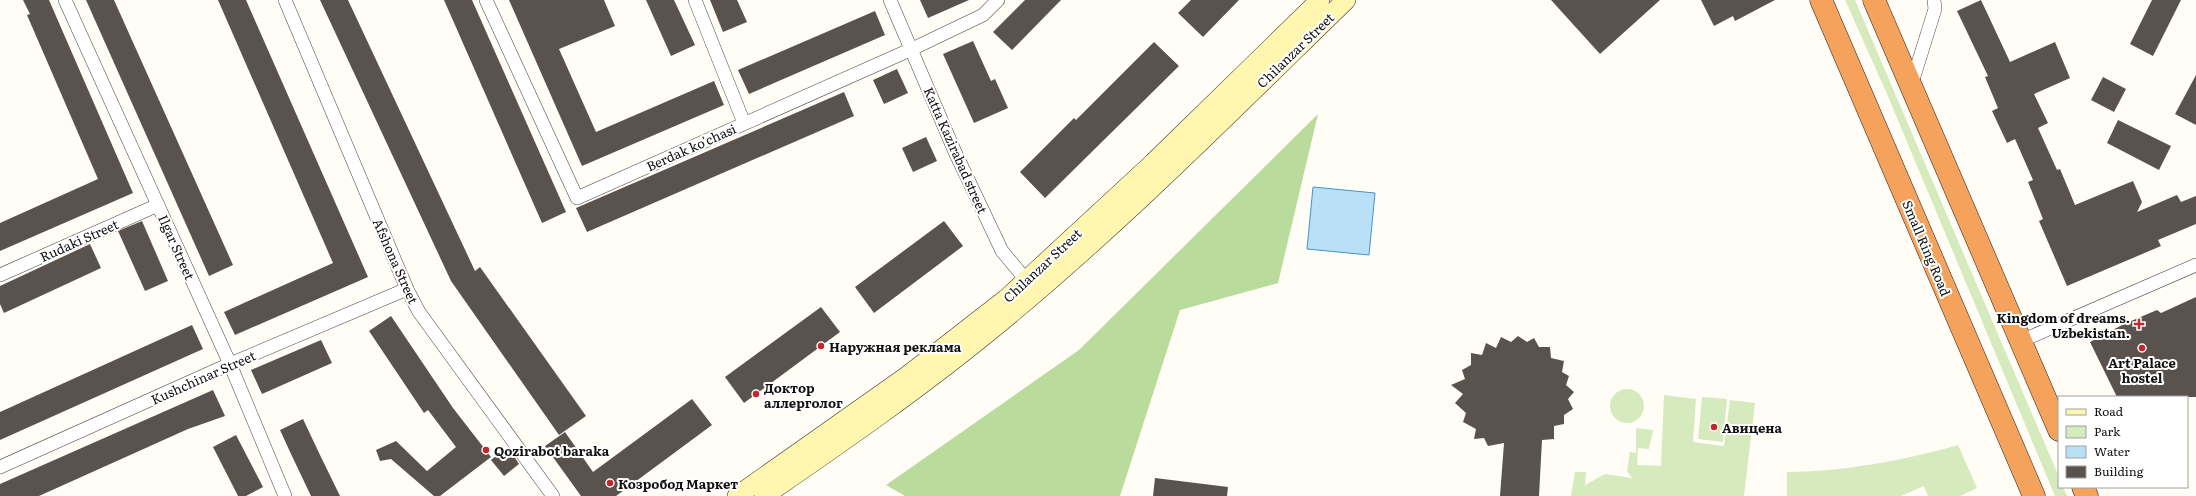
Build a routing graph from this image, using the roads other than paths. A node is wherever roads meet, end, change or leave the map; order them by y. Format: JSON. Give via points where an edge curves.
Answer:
{"nodes":[{"id":1,"x":65,"y":0,"type":"edge"},
{"id":2,"x":285,"y":0,"type":"edge"},
{"id":3,"x":486,"y":0,"type":"edge"},
{"id":4,"x":695,"y":0,"type":"edge"},
{"id":5,"x":890,"y":0,"type":"edge"},
{"id":6,"x":998,"y":0,"type":"edge"},
{"id":7,"x":1320,"y":0,"type":"edge"},
{"id":8,"x":1346,"y":0,"type":"edge"},
{"id":9,"x":1821,"y":0,"type":"edge"},
{"id":10,"x":1874,"y":0,"type":"edge"},
{"id":11,"x":1934,"y":0,"type":"edge"},
{"id":12,"x":912,"y":49,"type":"junction"},
{"id":13,"x":1911,"y":87,"type":"junction"},
{"id":14,"x":744,"y":123,"type":"junction"},
{"id":15,"x":158,"y":205,"type":"junction"},
{"id":16,"x":2196,"y":265,"type":"edge"},
{"id":17,"x":0,"y":275,"type":"edge"},
{"id":18,"x":1031,"y":287,"type":"junction"},
{"id":19,"x":407,"y":289,"type":"junction"},
{"id":20,"x":2021,"y":342,"type":"junction"},
{"id":21,"x":230,"y":364,"type":"junction"},
{"id":22,"x":2058,"y":428,"type":"edge"},
{"id":23,"x":0,"y":467,"type":"edge"},
{"id":24,"x":285,"y":496,"type":"edge"},
{"id":25,"x":553,"y":496,"type":"edge"},
{"id":26,"x":737,"y":496,"type":"edge"},
{"id":27,"x":764,"y":496,"type":"edge"},
{"id":28,"x":2034,"y":496,"type":"edge"}],
"edges":[{"from":1,"to":15,"type":"street","name":"Ilgar Street"},
{"from":2,"to":19,"type":"street","name":"Afshona Street"},
{"from":3,"to":14,"type":"street","name":"Berdak ko'chasi","via":[[577,198]]},
{"from":4,"to":14,"type":"street"},
{"from":5,"to":12,"type":"street","name":"Katta Kazirabad street"},
{"from":6,"to":12,"type":"street","name":"Berdak ko'chasi","via":[[983,15]]},
{"from":7,"to":18,"type":"main road","name":"Chilanzar Street","via":[[1153,163]]},
{"from":8,"to":18,"type":"main road","name":"Chilanzar Street","via":[[1159,182]]},
{"from":9,"to":28,"type":"highway","name":"Small Ring Road"},
{"from":10,"to":13,"type":"highway"},
{"from":11,"to":13,"type":"street","via":[[1934,14]]},
{"from":12,"to":14,"type":"street","name":"Berdak ko'chasi"},
{"from":12,"to":18,"type":"street","name":"Katta Kazirabad street","via":[[955,152],[1002,251]]},
{"from":13,"to":20,"type":"highway"},
{"from":15,"to":17,"type":"street","name":"Rudaki Street"},
{"from":15,"to":21,"type":"street","name":"Ilgar Street"},
{"from":16,"to":20,"type":"street"},
{"from":18,"to":26,"type":"main road","name":"Chilanzar Street","via":[[980,320],[907,376]]},
{"from":18,"to":27,"type":"main road","name":"Chilanzar Street","via":[[990,332]]},
{"from":19,"to":21,"type":"street","name":"Kushchinar Street"},
{"from":19,"to":25,"type":"street","name":"Afshona Street","via":[[434,334]]},
{"from":20,"to":22,"type":"highway"},
{"from":21,"to":23,"type":"street","name":"Kushchinar Street"},
{"from":21,"to":24,"type":"street","name":"Ilgar Street"}]}
